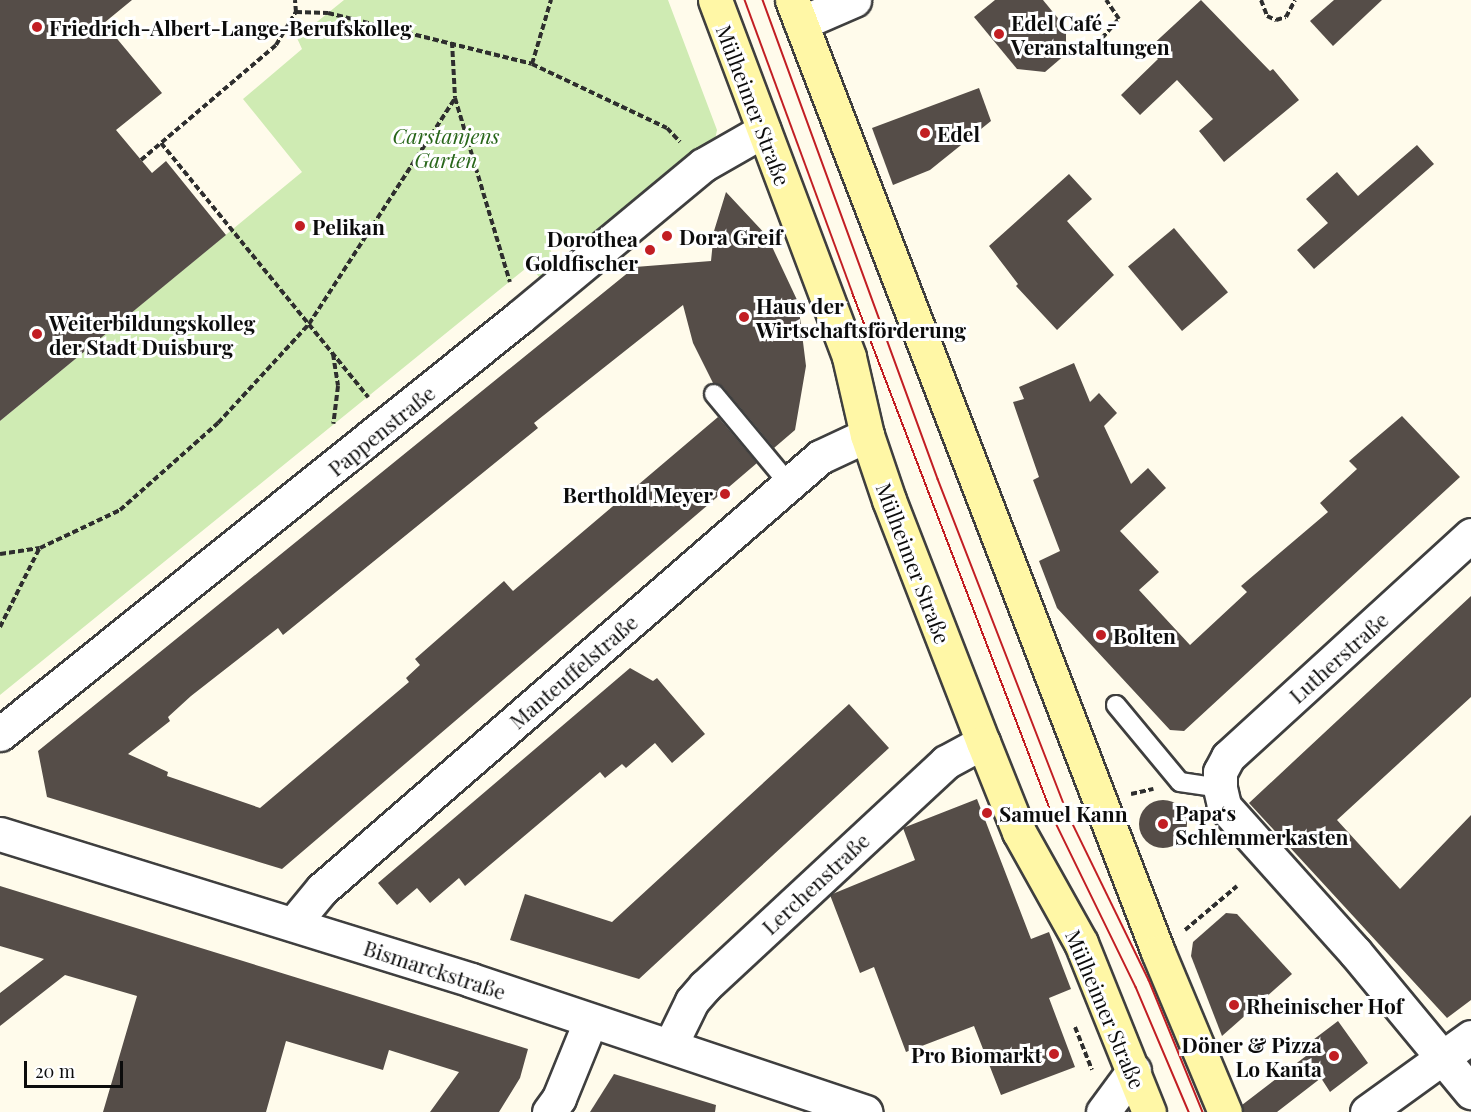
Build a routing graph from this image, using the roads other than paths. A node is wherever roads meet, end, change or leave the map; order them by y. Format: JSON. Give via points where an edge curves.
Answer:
{"nodes":[{"id":1,"x":715,"y":0,"type":"edge"},
{"id":2,"x":854,"y":0,"type":"edge"},
{"id":3,"x":796,"y":11,"type":"edge"},
{"id":4,"x":751,"y":136,"type":"junction"},
{"id":5,"x":714,"y":394,"type":"dead end"},
{"id":6,"x":867,"y":435,"type":"junction"},
{"id":7,"x":789,"y":484,"type":"junction"},
{"id":8,"x":1471,"y":535,"type":"edge"},
{"id":9,"x":1116,"y":705,"type":"dead end"},
{"id":10,"x":0,"y":734,"type":"edge"},
{"id":11,"x":983,"y":742,"type":"junction"},
{"id":12,"x":1220,"y":788,"type":"junction"},
{"id":13,"x":0,"y":834,"type":"edge"},
{"id":14,"x":293,"y":924,"type":"junction"},
{"id":15,"x":590,"y":1022,"type":"junction"},
{"id":16,"x":1471,"y":1037,"type":"edge"},
{"id":17,"x":670,"y":1046,"type":"junction"},
{"id":18,"x":1444,"y":1056,"type":"junction"},
{"id":19,"x":1134,"y":1070,"type":"junction"},
{"id":20,"x":1471,"y":1092,"type":"edge"},
{"id":21,"x":1105,"y":1110,"type":"edge"},
{"id":22,"x":549,"y":1112,"type":"edge"},
{"id":23,"x":866,"y":1112,"type":"edge"},
{"id":24,"x":1149,"y":1112,"type":"edge"},
{"id":25,"x":1225,"y":1112,"type":"edge"},
{"id":26,"x":1367,"y":1112,"type":"edge"}],
"edges":[{"from":1,"to":4,"type":"main road","name":"Mülheimer Straße"},
{"from":2,"to":3,"type":"street"},
{"from":3,"to":25,"type":"main road","via":[[1158,952]]},
{"from":4,"to":6,"type":"main road","name":"Mülheimer Straße","via":[[849,357]]},
{"from":4,"to":10,"type":"street","name":"Pappenstraße","via":[[703,165],[388,424]]},
{"from":5,"to":7,"type":"lane"},
{"from":6,"to":7,"type":"street","name":"Manteuffelstraße","via":[[820,457]]},
{"from":6,"to":11,"type":"main road","name":"Mülheimer Straße"},
{"from":7,"to":14,"type":"street","name":"Manteuffelstraße","via":[[322,889]]},
{"from":8,"to":12,"type":"street","name":"Lutherstraße","via":[[1228,757],[1220,772]]},
{"from":9,"to":12,"type":"lane","via":[[1180,782]]},
{"from":11,"to":17,"type":"street","name":"Lerchenstraße","via":[[946,762],[705,986],[692,1001]]},
{"from":11,"to":19,"type":"main road","name":"Mülheimer Straße","via":[[1019,832],[1081,943]]},
{"from":12,"to":18,"type":"street","via":[[1224,806]]},
{"from":13,"to":14,"type":"street","name":"Bismarckstraße"},
{"from":14,"to":15,"type":"street","name":"Bismarckstraße"},
{"from":15,"to":17,"type":"street","name":"Bismarckstraße"},
{"from":15,"to":22,"type":"street","via":[[559,1098]]},
{"from":16,"to":18,"type":"street"},
{"from":17,"to":23,"type":"street","name":"Bismarckstraße"},
{"from":18,"to":20,"type":"street"},
{"from":18,"to":26,"type":"street"},
{"from":19,"to":21,"type":"street"},
{"from":19,"to":24,"type":"main road","name":"Mülheimer Straße"}]}
